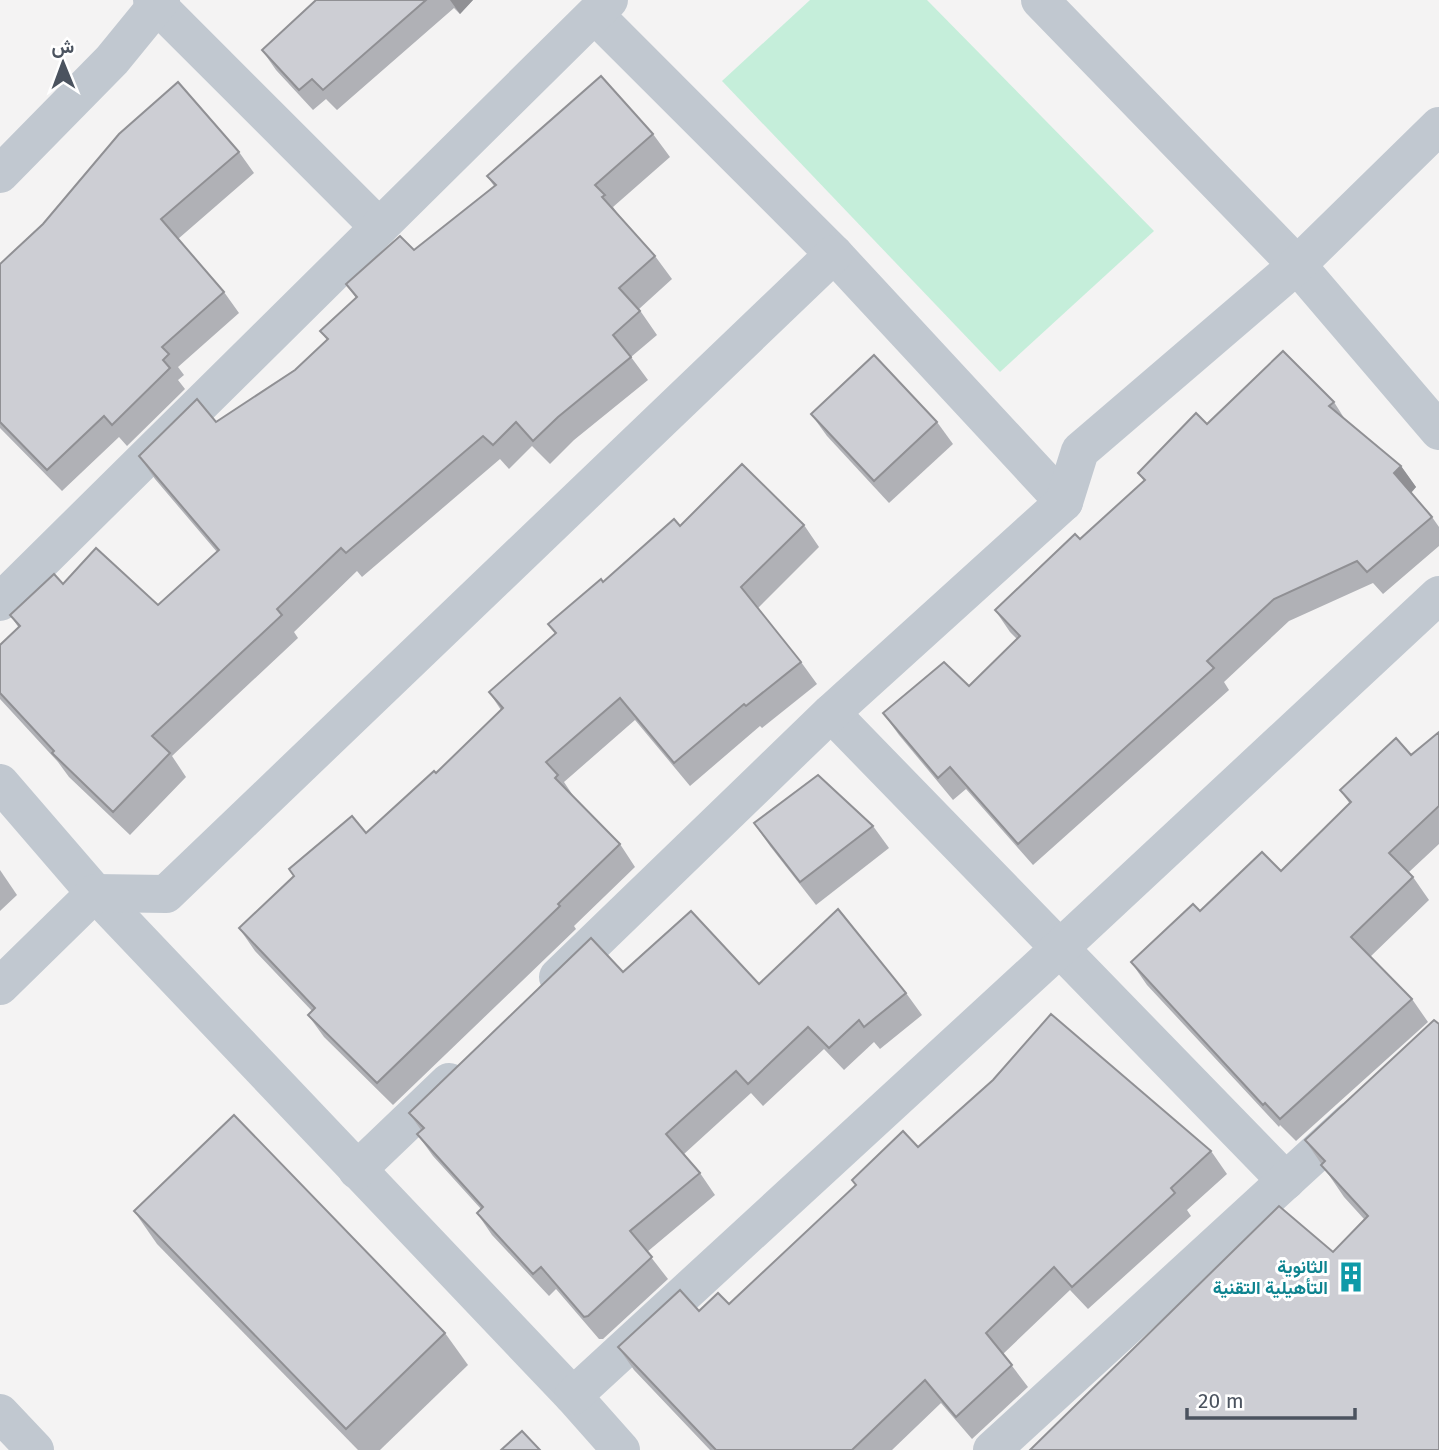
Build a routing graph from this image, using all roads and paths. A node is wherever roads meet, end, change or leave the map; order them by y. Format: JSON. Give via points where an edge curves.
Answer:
{"nodes":[{"id":1,"x":1040,"y":0,"type":"edge"},
{"id":2,"x":156,"y":2,"type":"edge"},
{"id":3,"x":602,"y":7,"type":"edge"},
{"id":4,"x":1439,"y":126,"type":"edge"},
{"id":5,"x":0,"y":174,"type":"edge"},
{"id":6,"x":379,"y":227,"type":"junction"},
{"id":7,"x":834,"y":254,"type":"junction"},
{"id":8,"x":1297,"y":265,"type":"junction"},
{"id":9,"x":1439,"y":430,"type":"edge"},
{"id":10,"x":1064,"y":502,"type":"junction"},
{"id":11,"x":1439,"y":595,"type":"edge"},
{"id":12,"x":0,"y":602,"type":"edge"},
{"id":13,"x":831,"y":713,"type":"junction"},
{"id":14,"x":0,"y":783,"type":"edge"},
{"id":15,"x":95,"y":893,"type":"junction"},
{"id":16,"x":1060,"y":948,"type":"junction"},
{"id":17,"x":0,"y":986,"type":"edge"},
{"id":18,"x":535,"y":999,"type":"edge"},
{"id":19,"x":475,"y":1056,"type":"edge"},
{"id":20,"x":1378,"y":1096,"type":"edge"},
{"id":21,"x":357,"y":1170,"type":"junction"},
{"id":22,"x":1286,"y":1181,"type":"junction"},
{"id":23,"x":573,"y":1396,"type":"junction"},
{"id":24,"x":0,"y":1413,"type":"edge"},
{"id":25,"x":35,"y":1450,"type":"edge"},
{"id":26,"x":621,"y":1450,"type":"edge"},
{"id":27,"x":992,"y":1450,"type":"edge"}],
"edges":[{"from":1,"to":8,"type":"street"},
{"from":2,"to":5,"type":"street","via":[[112,60]]},
{"from":2,"to":6,"type":"street"},
{"from":3,"to":6,"type":"street"},
{"from":3,"to":7,"type":"street"},
{"from":4,"to":8,"type":"street"},
{"from":6,"to":12,"type":"street"},
{"from":7,"to":10,"type":"street"},
{"from":7,"to":15,"type":"street","via":[[166,894]]},
{"from":8,"to":9,"type":"street"},
{"from":8,"to":10,"type":"street","via":[[1080,451]]},
{"from":10,"to":13,"type":"street"},
{"from":11,"to":16,"type":"street"},
{"from":13,"to":16,"type":"street"},
{"from":13,"to":18,"type":"street"},
{"from":14,"to":15,"type":"street"},
{"from":15,"to":17,"type":"street"},
{"from":15,"to":21,"type":"street"},
{"from":16,"to":22,"type":"street"},
{"from":16,"to":23,"type":"street"},
{"from":19,"to":21,"type":"street"},
{"from":20,"to":22,"type":"street"},
{"from":21,"to":23,"type":"street"},
{"from":22,"to":27,"type":"street"},
{"from":23,"to":26,"type":"street"},
{"from":24,"to":25,"type":"street"}]}
